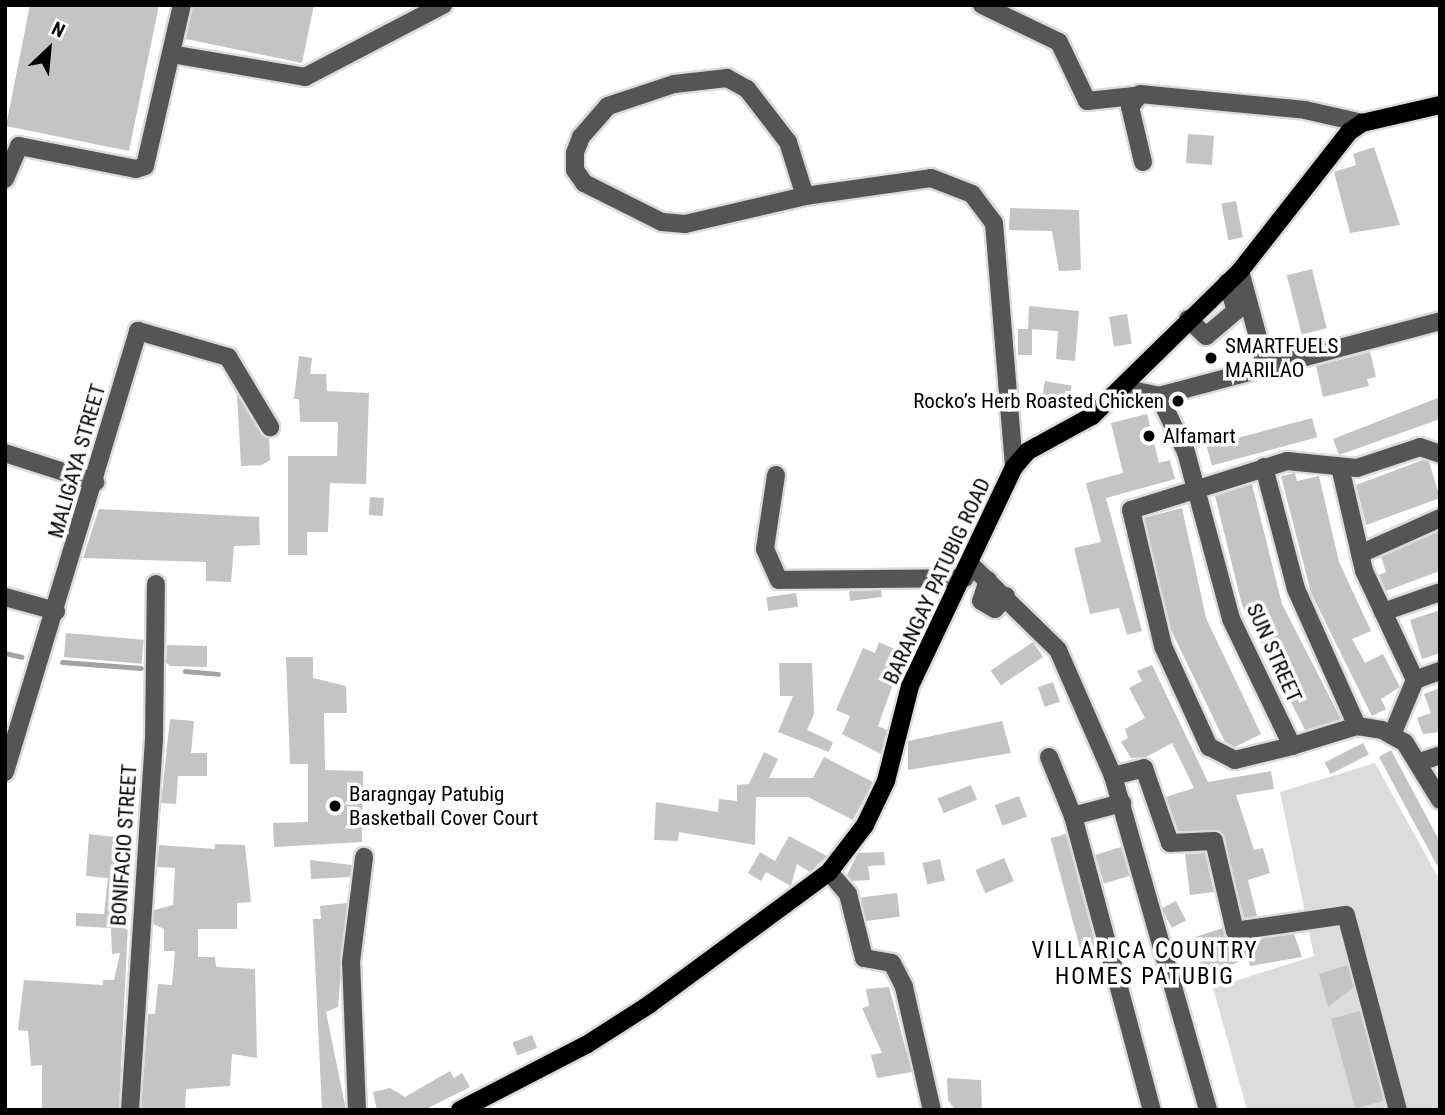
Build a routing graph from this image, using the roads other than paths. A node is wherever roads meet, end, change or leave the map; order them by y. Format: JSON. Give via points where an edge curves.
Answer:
{"nodes":[{"id":1,"x":182,"y":5,"type":"edge"},
{"id":2,"x":443,"y":5,"type":"edge"},
{"id":3,"x":982,"y":5,"type":"edge"},
{"id":4,"x":172,"y":54,"type":"junction"},
{"id":5,"x":1134,"y":96,"type":"junction"},
{"id":6,"x":1440,"y":105,"type":"edge"},
{"id":7,"x":1362,"y":122,"type":"junction"},
{"id":8,"x":1143,"y":162,"type":"dead end"},
{"id":9,"x":5,"y":179,"type":"edge"},
{"id":10,"x":805,"y":196,"type":"junction"},
{"id":11,"x":1233,"y":277,"type":"junction"},
{"id":12,"x":1188,"y":319,"type":"junction"},
{"id":13,"x":1440,"y":321,"type":"edge"},
{"id":14,"x":1266,"y":367,"type":"junction"},
{"id":15,"x":1122,"y":388,"type":"junction"},
{"id":16,"x":1159,"y":396,"type":"junction"},
{"id":17,"x":270,"y":427,"type":"dead end"},
{"id":18,"x":5,"y":453,"type":"edge"},
{"id":19,"x":1440,"y":454,"type":"edge"},
{"id":20,"x":1014,"y":467,"type":"junction"},
{"id":21,"x":1264,"y":467,"type":"junction"},
{"id":22,"x":1340,"y":467,"type":"junction"},
{"id":23,"x":776,"y":475,"type":"dead end"},
{"id":24,"x":95,"y":482,"type":"junction"},
{"id":25,"x":1197,"y":485,"type":"junction"},
{"id":26,"x":1440,"y":518,"type":"edge"},
{"id":27,"x":1360,"y":554,"type":"junction"},
{"id":28,"x":968,"y":572,"type":"junction"},
{"id":29,"x":156,"y":583,"type":"dead end"},
{"id":30,"x":1440,"y":592,"type":"edge"},
{"id":31,"x":5,"y":597,"type":"edge"},
{"id":32,"x":57,"y":611,"type":"junction"},
{"id":33,"x":1383,"y":612,"type":"junction"},
{"id":34,"x":1440,"y":671,"type":"edge"},
{"id":35,"x":1415,"y":680,"type":"junction"},
{"id":36,"x":1357,"y":726,"type":"junction"},
{"id":37,"x":1392,"y":735,"type":"junction"},
{"id":38,"x":1292,"y":746,"type":"junction"},
{"id":39,"x":1440,"y":755,"type":"edge"},
{"id":40,"x":1049,"y":757,"type":"dead end"},
{"id":41,"x":1420,"y":762,"type":"junction"},
{"id":42,"x":5,"y":772,"type":"edge"},
{"id":43,"x":1113,"y":776,"type":"junction"},
{"id":44,"x":1440,"y":800,"type":"edge"},
{"id":45,"x":1122,"y":803,"type":"junction"},
{"id":46,"x":1073,"y":816,"type":"junction"},
{"id":47,"x":364,"y":857,"type":"dead end"},
{"id":48,"x":829,"y":872,"type":"junction"},
{"id":49,"x":130,"y":1110,"type":"edge"},
{"id":50,"x":357,"y":1110,"type":"edge"},
{"id":51,"x":460,"y":1110,"type":"edge"},
{"id":52,"x":932,"y":1110,"type":"edge"},
{"id":53,"x":1152,"y":1110,"type":"edge"},
{"id":54,"x":1208,"y":1110,"type":"edge"},
{"id":55,"x":1398,"y":1110,"type":"edge"}],
"edges":[{"from":1,"to":4,"type":"street"},
{"from":2,"to":4,"type":"street","via":[[305,77]]},
{"from":3,"to":5,"type":"street","via":[[1059,42],[1087,100]]},
{"from":4,"to":9,"type":"street","via":[[145,166],[136,169],[19,146]]},
{"from":5,"to":7,"type":"street","via":[[1306,110]]},
{"from":5,"to":8,"type":"street","via":[[1130,107]]},
{"from":6,"to":7,"type":"main road"},
{"from":7,"to":11,"type":"main road","name":"BARANGAY PATUBIG ROAD"},
{"from":10,"to":10,"type":"street","via":[[788,142],[747,89],[727,78],[674,84],[608,106],[581,136],[575,152],[575,170],[584,183],[662,222],[685,224]]},
{"from":10,"to":20,"type":"street","via":[[931,178],[955,183],[985,206],[993,223]]},
{"from":11,"to":12,"type":"main road","name":"BARANGAY PATUBIG ROAD"},
{"from":11,"to":12,"type":"street","via":[[1236,311],[1206,336]]},
{"from":11,"to":14,"type":"street"},
{"from":12,"to":15,"type":"main road","name":"BARANGAY PATUBIG ROAD"},
{"from":13,"to":14,"type":"street"},
{"from":14,"to":16,"type":"street"},
{"from":15,"to":16,"type":"street"},
{"from":15,"to":20,"type":"main road","name":"BARANGAY PATUBIG ROAD","via":[[1092,416],[1028,450]]},
{"from":16,"to":25,"type":"street","name":"SUN STREET"},
{"from":17,"to":24,"type":"street","name":"MALIGAYA STREET","via":[[228,357],[138,331]]},
{"from":18,"to":24,"type":"street"},
{"from":19,"to":22,"type":"street","via":[[1420,447],[1357,468]]},
{"from":20,"to":28,"type":"main road","name":"BARANGAY PATUBIG ROAD"},
{"from":21,"to":22,"type":"street","via":[[1287,461]]},
{"from":21,"to":25,"type":"street"},
{"from":21,"to":36,"type":"street","via":[[1296,589]]},
{"from":22,"to":27,"type":"street"},
{"from":23,"to":28,"type":"street","via":[[765,549],[779,580]]},
{"from":24,"to":32,"type":"street","name":"MALIGAYA STREET"},
{"from":25,"to":38,"type":"street","name":"SUN STREET","via":[[1231,618]]},
{"from":25,"to":38,"type":"street","via":[[1130,510],[1163,646],[1209,747],[1222,758],[1235,760]]},
{"from":26,"to":27,"type":"street"},
{"from":27,"to":33,"type":"street"},
{"from":28,"to":43,"type":"street","via":[[988,580],[1058,650]]},
{"from":28,"to":48,"type":"main road","name":"BARANGAY PATUBIG ROAD","via":[[910,686],[886,780],[865,825]]},
{"from":29,"to":49,"type":"street","name":"BONIFACIO STREET","via":[[154,740]]},
{"from":30,"to":33,"type":"street"},
{"from":31,"to":32,"type":"street"},
{"from":32,"to":42,"type":"street","name":"MALIGAYA STREET"},
{"from":33,"to":35,"type":"street"},
{"from":34,"to":35,"type":"street"},
{"from":35,"to":37,"type":"street"},
{"from":36,"to":37,"type":"street"},
{"from":36,"to":38,"type":"street"},
{"from":37,"to":41,"type":"street"},
{"from":39,"to":41,"type":"street"},
{"from":40,"to":46,"type":"street"},
{"from":41,"to":44,"type":"street"},
{"from":43,"to":45,"type":"street"},
{"from":43,"to":55,"type":"street","via":[[1144,768],[1170,844],[1214,841],[1238,933],[1346,915]]},
{"from":45,"to":46,"type":"street"},
{"from":45,"to":54,"type":"street"},
{"from":46,"to":53,"type":"street"},
{"from":47,"to":50,"type":"street","via":[[351,962]]},
{"from":48,"to":51,"type":"main road","name":"BARANGAY PATUBIG ROAD","via":[[650,1004],[586,1045]]},
{"from":48,"to":52,"type":"street","via":[[848,894],[864,958],[892,962],[904,987]]}]}
